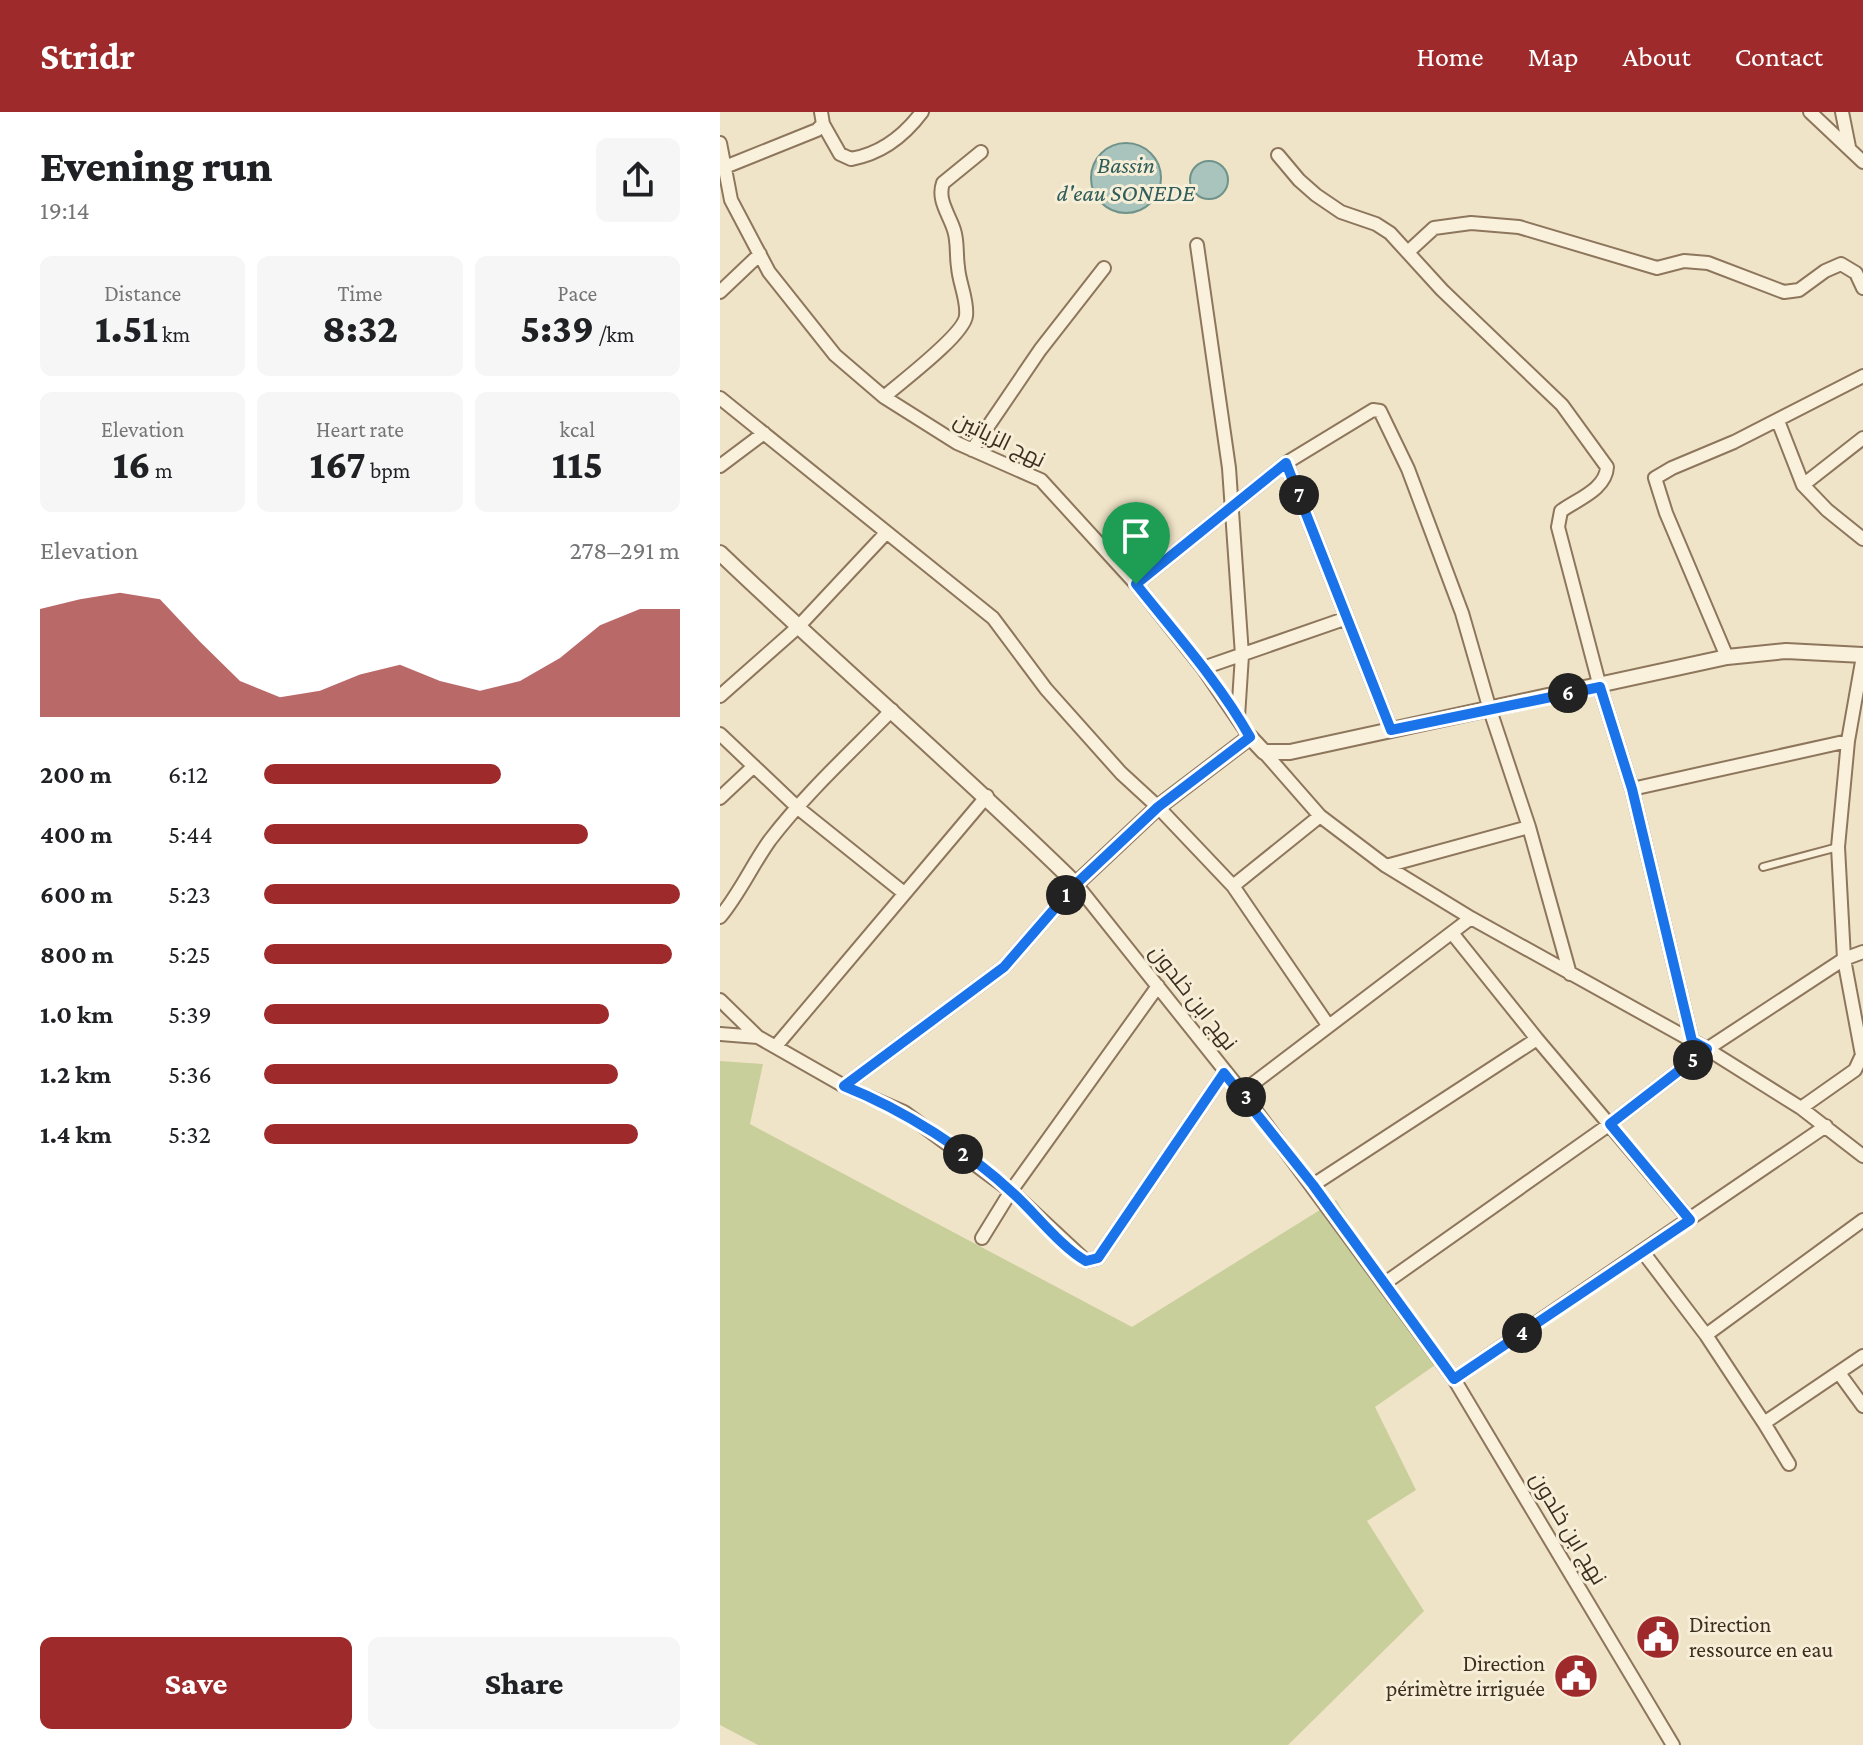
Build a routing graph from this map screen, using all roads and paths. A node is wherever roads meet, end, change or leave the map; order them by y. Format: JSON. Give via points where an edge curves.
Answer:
{"nodes":[{"id":1,"x":922,"y":112,"type":"edge"},
{"id":2,"x":1810,"y":112,"type":"edge"},
{"id":3,"x":1842,"y":112,"type":"edge"},
{"id":4,"x":822,"y":118,"type":"edge"},
{"id":5,"x":720,"y":143,"type":"edge"},
{"id":6,"x":1849,"y":147,"type":"junction"},
{"id":7,"x":981,"y":152,"type":"dead end"},
{"id":8,"x":1278,"y":155,"type":"dead end"},
{"id":9,"x":1863,"y":162,"type":"edge"},
{"id":10,"x":725,"y":167,"type":"junction"},
{"id":11,"x":731,"y":200,"type":"junction"},
{"id":12,"x":720,"y":210,"type":"edge"},
{"id":13,"x":1197,"y":245,"type":"dead end"},
{"id":14,"x":1408,"y":252,"type":"junction"},
{"id":15,"x":760,"y":254,"type":"junction"},
{"id":16,"x":1104,"y":268,"type":"dead end"},
{"id":17,"x":1863,"y":288,"type":"edge"},
{"id":18,"x":720,"y":292,"type":"edge"},
{"id":19,"x":1863,"y":376,"type":"edge"},
{"id":20,"x":884,"y":397,"type":"junction"},
{"id":21,"x":720,"y":398,"type":"edge"},
{"id":22,"x":1778,"y":421,"type":"junction"},
{"id":23,"x":764,"y":433,"type":"junction"},
{"id":24,"x":1863,"y":438,"type":"edge"},
{"id":25,"x":972,"y":450,"type":"junction"},
{"id":26,"x":1286,"y":463,"type":"junction"},
{"id":27,"x":720,"y":466,"type":"edge"},
{"id":28,"x":1803,"y":485,"type":"junction"},
{"id":29,"x":1230,"y":506,"type":"junction"},
{"id":30,"x":886,"y":533,"type":"junction"},
{"id":31,"x":1863,"y":539,"type":"edge"},
{"id":32,"x":720,"y":553,"type":"edge"},
{"id":33,"x":1136,"y":584,"type":"junction"},
{"id":34,"x":1347,"y":618,"type":"junction"},
{"id":35,"x":798,"y":627,"type":"junction"},
{"id":36,"x":1242,"y":655,"type":"junction"},
{"id":37,"x":1863,"y":656,"type":"edge"},
{"id":38,"x":1727,"y":657,"type":"junction"},
{"id":39,"x":1203,"y":668,"type":"junction"},
{"id":40,"x":1600,"y":687,"type":"junction"},
{"id":41,"x":720,"y":696,"type":"edge"},
{"id":42,"x":892,"y":710,"type":"junction"},
{"id":43,"x":1490,"y":710,"type":"junction"},
{"id":44,"x":1238,"y":717,"type":"junction"},
{"id":45,"x":1391,"y":730,"type":"junction"},
{"id":46,"x":720,"y":734,"type":"edge"},
{"id":47,"x":1250,"y":737,"type":"junction"},
{"id":48,"x":1848,"y":741,"type":"junction"},
{"id":49,"x":1264,"y":752,"type":"junction"},
{"id":50,"x":754,"y":766,"type":"junction"},
{"id":51,"x":1632,"y":789,"type":"junction"},
{"id":52,"x":987,"y":796,"type":"junction"},
{"id":53,"x":720,"y":798,"type":"edge"},
{"id":54,"x":1158,"y":807,"type":"junction"},
{"id":55,"x":798,"y":808,"type":"junction"},
{"id":56,"x":1320,"y":816,"type":"junction"},
{"id":57,"x":1529,"y":827,"type":"junction"},
{"id":58,"x":1838,"y":847,"type":"junction"},
{"id":59,"x":1386,"y":866,"type":"junction"},
{"id":60,"x":1763,"y":867,"type":"dead end"},
{"id":61,"x":1076,"y":884,"type":"junction"},
{"id":62,"x":1233,"y":886,"type":"junction"},
{"id":63,"x":904,"y":893,"type":"junction"},
{"id":64,"x":720,"y":917,"type":"edge"},
{"id":65,"x":1471,"y":918,"type":"junction"},
{"id":66,"x":1452,"y":933,"type":"junction"},
{"id":67,"x":1863,"y":952,"type":"edge"},
{"id":68,"x":1844,"y":959,"type":"junction"},
{"id":69,"x":1570,"y":974,"type":"junction"},
{"id":70,"x":1158,"y":986,"type":"junction"},
{"id":71,"x":720,"y":1000,"type":"edge"},
{"id":72,"x":1328,"y":1025,"type":"junction"},
{"id":73,"x":720,"y":1034,"type":"edge"},
{"id":74,"x":758,"y":1037,"type":"junction"},
{"id":75,"x":1537,"y":1039,"type":"junction"},
{"id":76,"x":1692,"y":1041,"type":"junction"},
{"id":77,"x":1861,"y":1044,"type":"edge"},
{"id":78,"x":776,"y":1046,"type":"junction"},
{"id":79,"x":1707,"y":1049,"type":"junction"},
{"id":80,"x":1224,"y":1073,"type":"junction"},
{"id":81,"x":844,"y":1086,"type":"junction"},
{"id":82,"x":1242,"y":1092,"type":"junction"},
{"id":83,"x":1801,"y":1108,"type":"junction"},
{"id":84,"x":1610,"y":1124,"type":"junction"},
{"id":85,"x":1826,"y":1126,"type":"junction"},
{"id":86,"x":1863,"y":1156,"type":"edge"},
{"id":87,"x":1313,"y":1185,"type":"junction"},
{"id":88,"x":1011,"y":1191,"type":"junction"},
{"id":89,"x":1690,"y":1220,"type":"junction"},
{"id":90,"x":1863,"y":1220,"type":"edge"},
{"id":91,"x":982,"y":1238,"type":"dead end"},
{"id":92,"x":1643,"y":1252,"type":"junction"},
{"id":93,"x":1385,"y":1283,"type":"junction"},
{"id":94,"x":1706,"y":1335,"type":"junction"},
{"id":95,"x":1863,"y":1356,"type":"edge"},
{"id":96,"x":1839,"y":1373,"type":"junction"},
{"id":97,"x":1454,"y":1379,"type":"junction"},
{"id":98,"x":1863,"y":1406,"type":"edge"},
{"id":99,"x":1764,"y":1423,"type":"junction"},
{"id":100,"x":1789,"y":1464,"type":"dead end"},
{"id":101,"x":1673,"y":1745,"type":"edge"}],
"edges":[{"from":1,"to":4,"type":"street","via":[[897,139],[851,159],[840,154]]},
{"from":2,"to":6,"type":"street"},
{"from":3,"to":6,"type":"street"},
{"from":4,"to":10,"type":"street","via":[[817,130]]},
{"from":5,"to":10,"type":"street","name":"نهج الزياتين"},
{"from":6,"to":9,"type":"street"},
{"from":7,"to":20,"type":"street","via":[[941,189],[956,235],[965,324]]},
{"from":8,"to":14,"type":"street","via":[[1316,195],[1341,212],[1376,224]]},
{"from":10,"to":11,"type":"street","name":"نهج الزياتين"},
{"from":11,"to":12,"type":"street"},
{"from":11,"to":15,"type":"street","name":"نهج الزياتين"},
{"from":13,"to":29,"type":"street"},
{"from":14,"to":17,"type":"street","via":[[1434,228],[1491,224],[1519,227],[1657,268],[1684,261],[1708,263],[1784,292],[1799,290],[1841,264],[1856,273]]},
{"from":14,"to":40,"type":"street","via":[[1562,405],[1607,467],[1603,483],[1561,511],[1558,527]]},
{"from":15,"to":18,"type":"street"},
{"from":15,"to":20,"type":"street","name":"نهج الزياتين","via":[[835,355]]},
{"from":16,"to":25,"type":"street"},
{"from":19,"to":22,"type":"street"},
{"from":20,"to":25,"type":"street","name":"نهج الزياتين"},
{"from":21,"to":23,"type":"street"},
{"from":22,"to":28,"type":"street"},
{"from":22,"to":38,"type":"street","via":[[1655,478]]},
{"from":23,"to":27,"type":"street"},
{"from":23,"to":30,"type":"street"},
{"from":24,"to":28,"type":"street"},
{"from":25,"to":33,"type":"street","name":"نهج الزياتين","via":[[1041,480]]},
{"from":26,"to":29,"type":"street"},
{"from":26,"to":34,"type":"street"},
{"from":26,"to":43,"type":"street","via":[[1373,410],[1380,411],[1408,469],[1462,613]]},
{"from":28,"to":31,"type":"street"},
{"from":29,"to":33,"type":"street"},
{"from":29,"to":36,"type":"street"},
{"from":30,"to":35,"type":"street"},
{"from":30,"to":54,"type":"street","via":[[993,618],[1046,689]]},
{"from":32,"to":35,"type":"street","name":"نهج ابن خلدون"},
{"from":33,"to":39,"type":"street","name":"نهج الزياتين"},
{"from":34,"to":36,"type":"street"},
{"from":34,"to":45,"type":"street"},
{"from":35,"to":41,"type":"street"},
{"from":35,"to":42,"type":"street","name":"نهج ابن خلدون"},
{"from":36,"to":39,"type":"street"},
{"from":36,"to":44,"type":"street"},
{"from":37,"to":38,"type":"street","via":[[1786,651]]},
{"from":37,"to":48,"type":"street"},
{"from":38,"to":40,"type":"street"},
{"from":39,"to":44,"type":"street","name":"نهج الزياتين"},
{"from":40,"to":43,"type":"street"},
{"from":40,"to":51,"type":"street"},
{"from":42,"to":52,"type":"street","name":"نهج ابن خلدون"},
{"from":42,"to":55,"type":"street"},
{"from":43,"to":45,"type":"street"},
{"from":43,"to":57,"type":"street"},
{"from":44,"to":47,"type":"street","name":"نهج الزياتين"},
{"from":45,"to":49,"type":"street","via":[[1290,752]]},
{"from":46,"to":50,"type":"street"},
{"from":47,"to":49,"type":"street"},
{"from":47,"to":54,"type":"street"},
{"from":48,"to":51,"type":"street"},
{"from":48,"to":58,"type":"street"},
{"from":49,"to":56,"type":"street"},
{"from":50,"to":53,"type":"street"},
{"from":50,"to":55,"type":"street"},
{"from":51,"to":76,"type":"street"},
{"from":52,"to":61,"type":"street","name":"نهج ابن خلدون"},
{"from":52,"to":63,"type":"street"},
{"from":54,"to":61,"type":"street"},
{"from":54,"to":62,"type":"street"},
{"from":55,"to":63,"type":"street"},
{"from":55,"to":64,"type":"street"},
{"from":56,"to":59,"type":"street"},
{"from":56,"to":62,"type":"street"},
{"from":57,"to":59,"type":"street"},
{"from":57,"to":69,"type":"street"},
{"from":58,"to":60,"type":"lane"},
{"from":58,"to":68,"type":"street"},
{"from":59,"to":65,"type":"street"},
{"from":61,"to":70,"type":"street","name":"نهج ابن خلدون"},
{"from":61,"to":81,"type":"street","via":[[1004,967]]},
{"from":62,"to":72,"type":"street"},
{"from":63,"to":78,"type":"street"},
{"from":65,"to":66,"type":"street"},
{"from":65,"to":69,"type":"street"},
{"from":66,"to":72,"type":"street"},
{"from":66,"to":75,"type":"street"},
{"from":67,"to":68,"type":"street"},
{"from":68,"to":77,"type":"street"},
{"from":68,"to":79,"type":"street"},
{"from":69,"to":76,"type":"street"},
{"from":70,"to":80,"type":"street","name":"نهج ابن خلدون"},
{"from":70,"to":88,"type":"street"},
{"from":71,"to":74,"type":"street"},
{"from":72,"to":82,"type":"street"},
{"from":73,"to":74,"type":"street"},
{"from":74,"to":78,"type":"street"},
{"from":75,"to":84,"type":"street"},
{"from":75,"to":87,"type":"street"},
{"from":76,"to":79,"type":"street"},
{"from":77,"to":83,"type":"street","via":[[1855,1070]]},
{"from":78,"to":81,"type":"street"},
{"from":79,"to":83,"type":"street"},
{"from":79,"to":84,"type":"street"},
{"from":80,"to":82,"type":"street","name":"نهج ابن خلدون"},
{"from":80,"to":88,"type":"street","via":[[1098,1258],[1081,1259]]},
{"from":81,"to":88,"type":"street","via":[[904,1112]]},
{"from":82,"to":87,"type":"street","name":"نهج ابن خلدون"},
{"from":83,"to":85,"type":"street"},
{"from":84,"to":89,"type":"street"},
{"from":84,"to":93,"type":"street"},
{"from":85,"to":86,"type":"street"},
{"from":85,"to":89,"type":"street"},
{"from":87,"to":93,"type":"street","name":"نهج ابن خلدون"},
{"from":88,"to":91,"type":"street"},
{"from":89,"to":92,"type":"street"},
{"from":90,"to":94,"type":"street"},
{"from":92,"to":94,"type":"street"},
{"from":92,"to":97,"type":"street"},
{"from":93,"to":97,"type":"street","name":"نهج ابن خلدون"},
{"from":94,"to":99,"type":"street"},
{"from":95,"to":96,"type":"street"},
{"from":96,"to":98,"type":"street"},
{"from":96,"to":99,"type":"street"},
{"from":97,"to":101,"type":"street","name":"نهج ابن خلدون"},
{"from":99,"to":100,"type":"street"}]}
